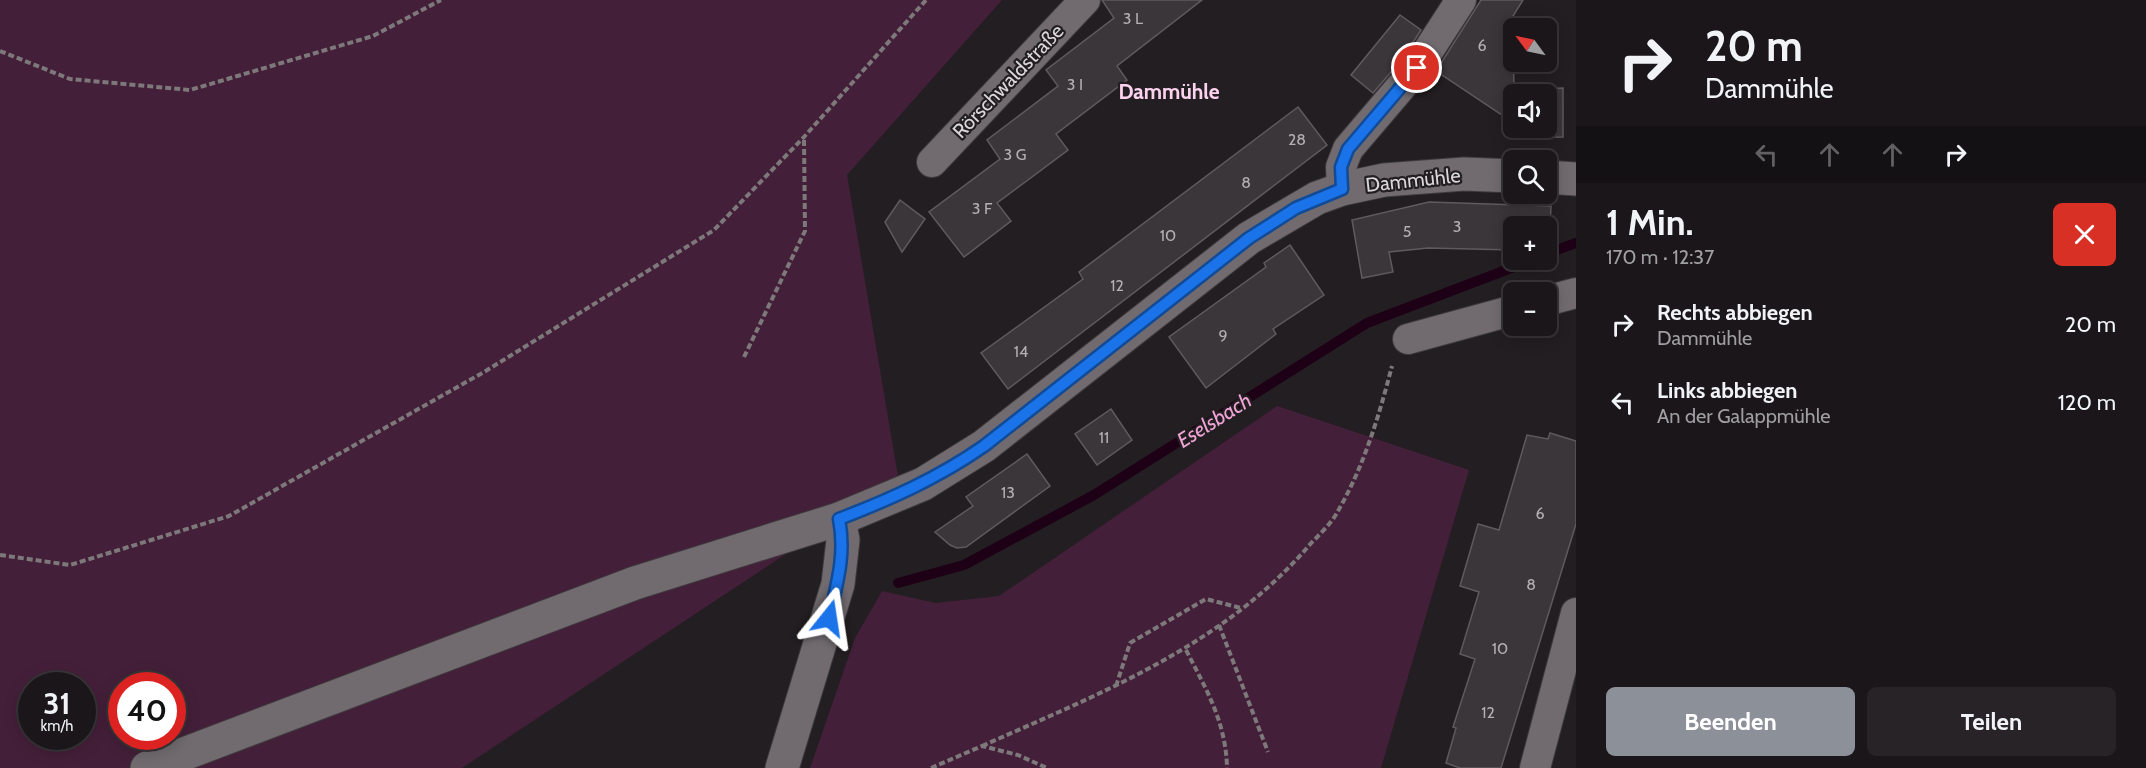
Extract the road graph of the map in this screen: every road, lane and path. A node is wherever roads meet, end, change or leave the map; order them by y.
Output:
1 (441, 0) edge
2 (926, 0) edge
3 (1085, 0) edge
4 (1461, 0) edge
5 (0, 51) edge
6 (804, 137) junction
7 (932, 162) dead end
8 (1503, 176) edge
9 (1557, 178) edge
10 (1576, 179) edge
11 (1342, 189) junction
12 (1576, 293) edge
13 (1557, 298) edge
14 (1503, 313) edge
15 (1407, 339) joint
16 (744, 357) dead end
17 (839, 519) junction
18 (0, 555) edge
19 (1241, 608) junction
20 (1576, 613) edge
21 (1219, 625) junction
22 (1186, 650) junction
23 (1116, 687) junction
24 (982, 746) junction
25 (1268, 752) dead end
26 (147, 768) edge
27 (782, 768) edge
28 (931, 768) edge
29 (1047, 768) edge
30 (1227, 768) edge
31 (1535, 768) edge

1 - 5 path
2 - 6 path
3 - 7 street, Rörschwaldstraße
4 - 11 street
6 - 16 path
6 - 18 path
8 - 11 street, Dammühle
9 - 10 street
11 - 17 street, Dammühle
12 - 13 street
14 - 15 street
15 - 19 path
17 - 26 street, Dammühle
17 - 27 street
19 - 21 path
19 - 23 path
20 - 31 street
21 - 22 path
21 - 25 path
22 - 23 path
22 - 30 path
23 - 24 path
24 - 28 path
24 - 29 path

